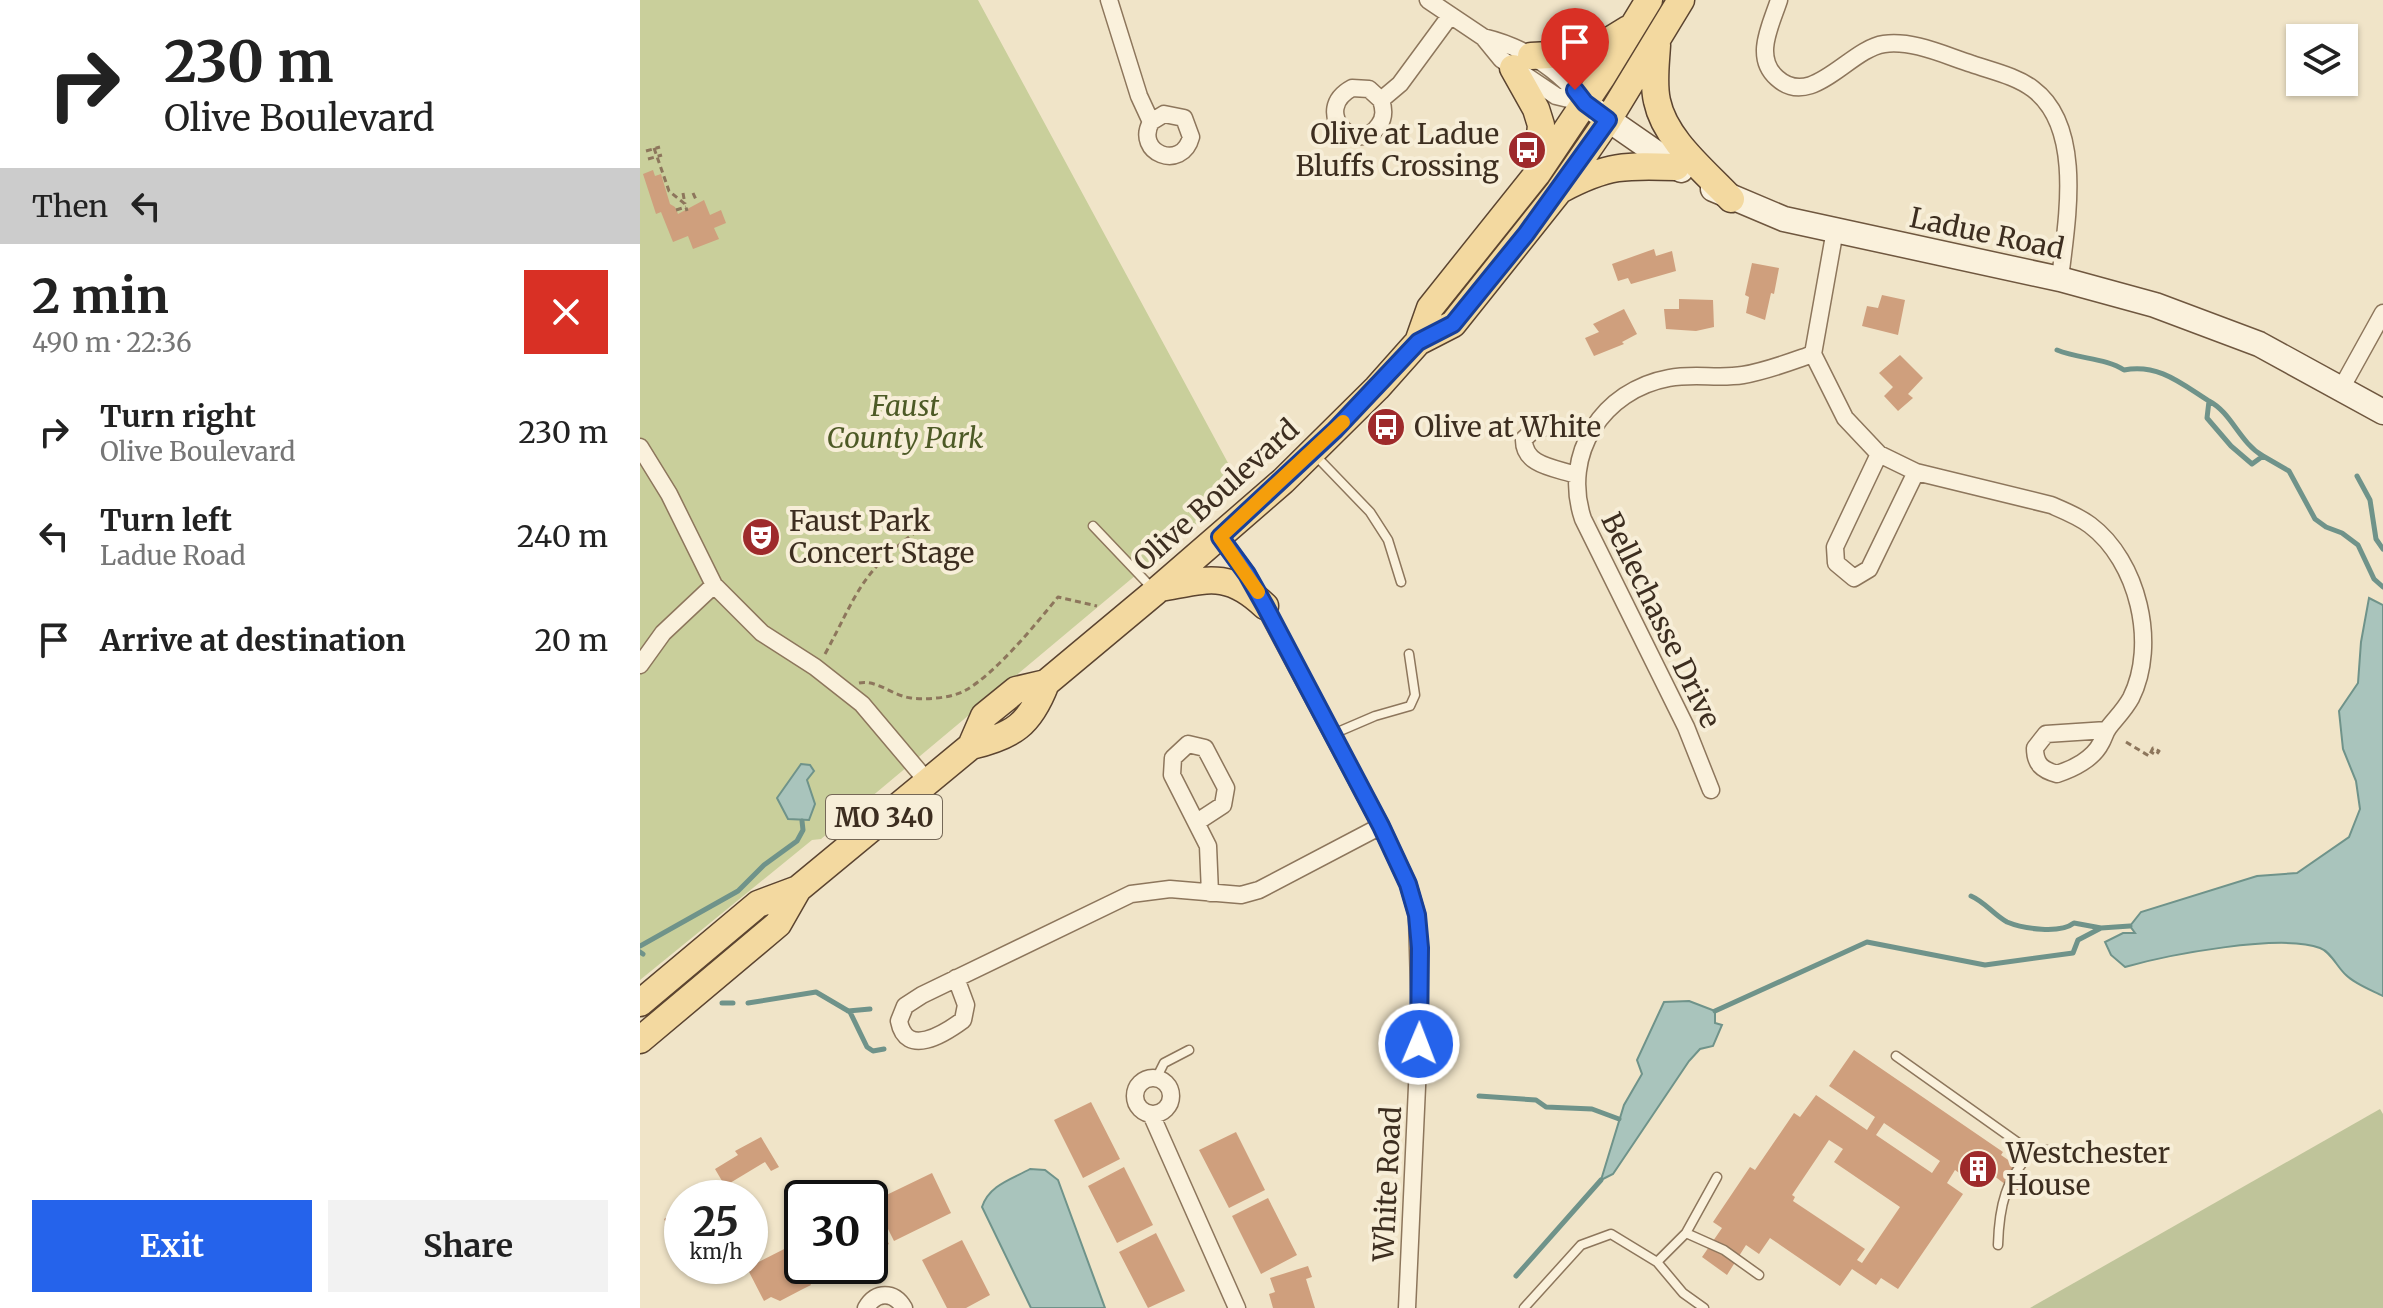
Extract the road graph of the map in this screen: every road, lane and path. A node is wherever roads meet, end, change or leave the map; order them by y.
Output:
1 (1109, 0) edge
2 (1428, 0) edge
3 (1649, 0) edge
4 (1681, 0) edge
5 (1779, 0) edge
6 (1450, 16) junction
7 (1634, 25) junction
8 (1657, 42) junction
9 (1522, 62) junction
10 (1381, 100) dead end
11 (1585, 103) junction
12 (1608, 120) junction
13 (1151, 122) dead end
14 (660, 147) dead end
15 (654, 148) junction
16 (646, 151) dead end
17 (659, 156) junction
18 (648, 159) dead end
19 (1676, 167) junction
20 (1537, 174) junction
21 (673, 184) dead end
22 (666, 186) junction
23 (1559, 191) junction
24 (683, 193) dead end
25 (693, 193) dead end
26 (1731, 199) junction
27 (697, 202) dead end
28 (686, 207) junction
29 (676, 210) dead end
30 (1835, 230) junction
31 (2060, 279) junction
32 (2383, 313) edge
33 (1418, 342) junction
34 (1813, 354) junction
35 (2342, 387) junction
36 (2383, 412) edge
37 (1590, 433) junction
38 (640, 447) edge
39 (1313, 452) junction
40 (1879, 454) junction
41 (1916, 472) junction
42 (1576, 475) junction
43 (1093, 526) dead end
44 (916, 532) dead end
45 (1220, 537) junction
46 (1401, 582) dead end
47 (714, 585) junction
48 (1158, 590) junction
49 (1097, 606) dead end
50 (1265, 606) junction
51 (1409, 654) dead end
52 (640, 665) edge
53 (815, 667) junction
54 (852, 687) dead end
55 (2107, 730) dead end
56 (1332, 735) junction
57 (2126, 742) dead end
58 (2151, 752) dead end
59 (927, 781) junction
60 (1711, 790) dead end
61 (1197, 822) junction
62 (1381, 826) junction
63 (798, 889) junction
64 (1210, 893) junction
65 (956, 978) dead end
66 (640, 1003) edge
67 (640, 1040) edge
68 (1189, 1050) dead end
69 (1896, 1056) dead end
70 (1156, 1079) junction
71 (1151, 1114) junction
72 (2035, 1151) junction
73 (2063, 1151) dead end
74 (1717, 1177) dead end
75 (1686, 1233) junction
76 (1998, 1245) dead end
77 (1657, 1262) junction
78 (1759, 1275) dead end
79 (866, 1308) edge
80 (904, 1308) edge
81 (1237, 1308) edge
82 (1407, 1308) edge
83 (1524, 1308) edge
84 (1704, 1308) edge

1 - 13 street
2 - 6 street
3 - 7 main road, Olive Boulevard / MO 340
4 - 8 main road, Olive Boulevard / MO 340
5 - 31 street
6 - 9 street
6 - 10 street
7 - 9 main road
7 - 11 main road, Olive Boulevard / MO 340
8 - 12 main road, Olive Boulevard / MO 340
8 - 26 main road
9 - 11 street
9 - 20 main road
11 - 12 main road, Ladue Road
11 - 20 main road, Olive Boulevard / MO 340
12 - 19 main road, Ladue Road
12 - 23 main road, Olive Boulevard / MO 340
14 - 15 path
15 - 16 path
15 - 17 path
17 - 18 path
17 - 22 path
19 - 23 main road
19 - 26 main road, Ladue Road
20 - 33 main road, Olive Boulevard / MO 340
21 - 22 path
22 - 28 path
23 - 33 main road, Olive Boulevard / MO 340
24 - 28 path
25 - 27 path
26 - 30 main road, Ladue Road
28 - 29 path
30 - 31 main road, Ladue Road
30 - 34 street
31 - 35 main road, Ladue Road
32 - 35 street
33 - 39 main road, Olive Boulevard / MO 340
34 - 37 street, Bellechasse Drive
34 - 40 street
35 - 36 main road, Ladue Road
37 - 42 street, Bellechasse Drive
37 - 42 street
38 - 47 street
39 - 45 main road, Olive Boulevard / MO 340
39 - 46 lane
40 - 41 street
40 - 41 street
41 - 55 street
42 - 60 street, Bellechasse Drive
43 - 48 lane
44 - 53 path
45 - 48 main road, Olive Boulevard / MO 340
45 - 50 street, White Road
47 - 52 street
47 - 53 street
48 - 50 main road
48 - 59 main road, Olive Boulevard / MO 340
49 - 54 path
50 - 56 street, White Road
51 - 56 lane
53 - 59 street
56 - 62 street, White Road
57 - 58 path
59 - 63 main road, Olive Boulevard / MO 340
61 - 61 street
61 - 64 street
62 - 64 street
62 - 82 street, White Road
63 - 66 main road, Olive Boulevard / MO 340
63 - 67 main road, Olive Boulevard / MO 340
64 - 65 street
68 - 70 lane
69 - 72 lane
70 - 71 street
70 - 71 street
71 - 81 street
72 - 73 lane
72 - 76 lane
74 - 75 lane
75 - 77 lane
75 - 78 lane
77 - 83 lane
77 - 84 lane
79 - 80 street

